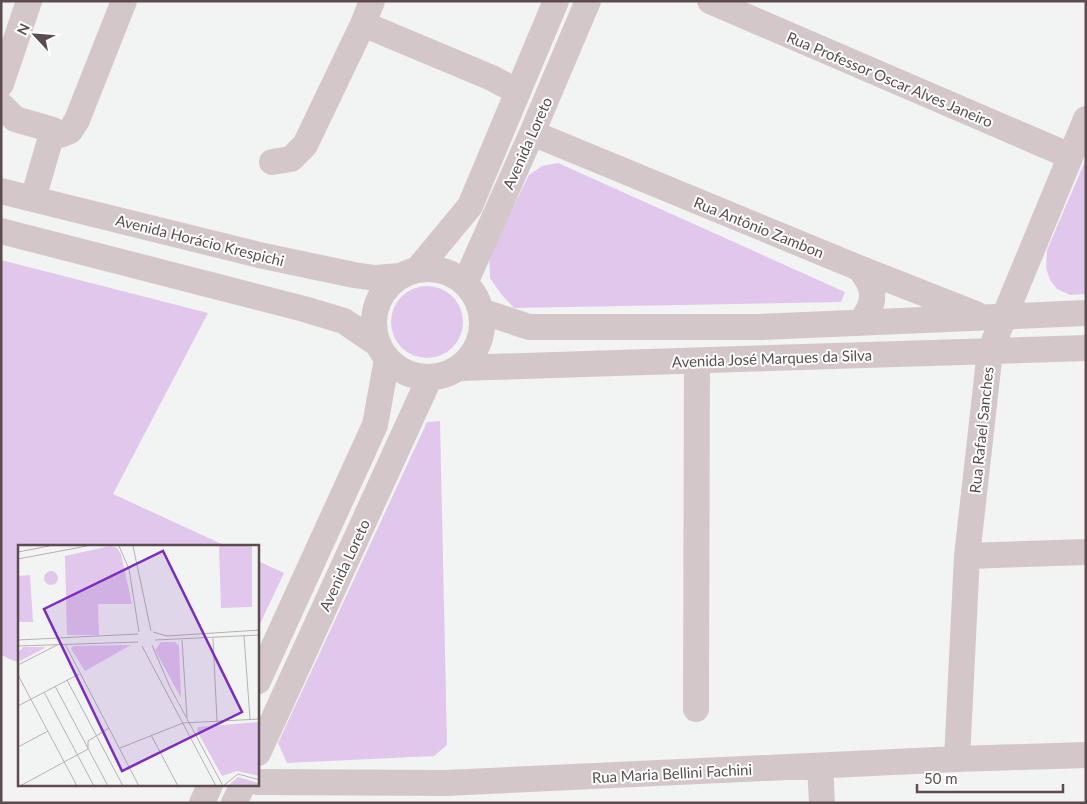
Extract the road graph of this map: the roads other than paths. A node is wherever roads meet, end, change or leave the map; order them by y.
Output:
1 (29, 1) edge
2 (124, 1) edge
3 (556, 1) edge
4 (588, 1) edge
5 (710, 1) edge
6 (367, 13) edge
7 (1, 84) edge
8 (518, 92) junction
9 (1, 105) edge
10 (1086, 119) edge
11 (53, 130) junction
12 (532, 134) junction
13 (1070, 156) junction
14 (272, 162) dead end
15 (1, 191) edge
16 (34, 199) junction
17 (1, 231) edge
18 (859, 268) junction
19 (409, 273) junction
20 (465, 283) junction
21 (481, 311) junction
22 (1086, 313) edge
23 (996, 317) junction
24 (859, 323) junction
25 (1086, 348) edge
26 (990, 351) junction
27 (383, 352) junction
28 (697, 360) junction
29 (459, 368) junction
30 (430, 377) junction
31 (1086, 552) edge
32 (967, 556) junction
33 (259, 679) edge
34 (696, 710) dead end
35 (259, 752) edge
36 (1086, 755) edge
37 (957, 759) junction
38 (820, 766) junction
39 (259, 782) edge
40 (210, 786) edge
41 (242, 786) edge
42 (445, 793) edge
43 (202, 803) edge
44 (234, 803) edge
45 (822, 803) edge

1 - 7 street
2 - 11 street
3 - 8 street, Avenida Loreto
4 - 12 street, Avenida Loreto
5 - 13 street, Rua Professor Oscar Alves Janeiro
6 - 8 street
6 - 14 street
8 - 19 street, Avenida Loreto
9 - 11 street
10 - 13 street, Rua Rafael Sanches
11 - 16 street
12 - 18 street, Rua Antônio Zambon
12 - 20 street, Avenida Loreto
13 - 23 street, Rua Rafael Sanches
15 - 16 street, Avenida Horácio Krespichi
16 - 19 street, Avenida Horácio Krespichi
17 - 27 street
18 - 23 street, Rua Antônio Zambon
18 - 24 street
19 - 20 street
19 - 27 street
20 - 21 street
21 - 24 street
21 - 29 street
22 - 23 street
23 - 24 street
23 - 26 street, Rua Rafael Sanches
25 - 26 street, Avenida José Marques da Silva
26 - 28 street, Avenida José Marques da Silva
26 - 32 street, Rua Rafael Sanches
27 - 30 street
27 - 33 street, Avenida Loreto
28 - 29 street, Avenida José Marques da Silva
28 - 34 street
29 - 30 street
30 - 35 street, Avenida Loreto
31 - 32 street
32 - 37 street, Rua Rafael Sanches
36 - 37 street, Rua Maria Bellini Fachini
37 - 38 street, Rua Maria Bellini Fachini
38 - 42 street, Rua Maria Bellini Fachini
38 - 45 street
39 - 42 street, Rua Maria Bellini Fachini
40 - 43 street
41 - 44 street

